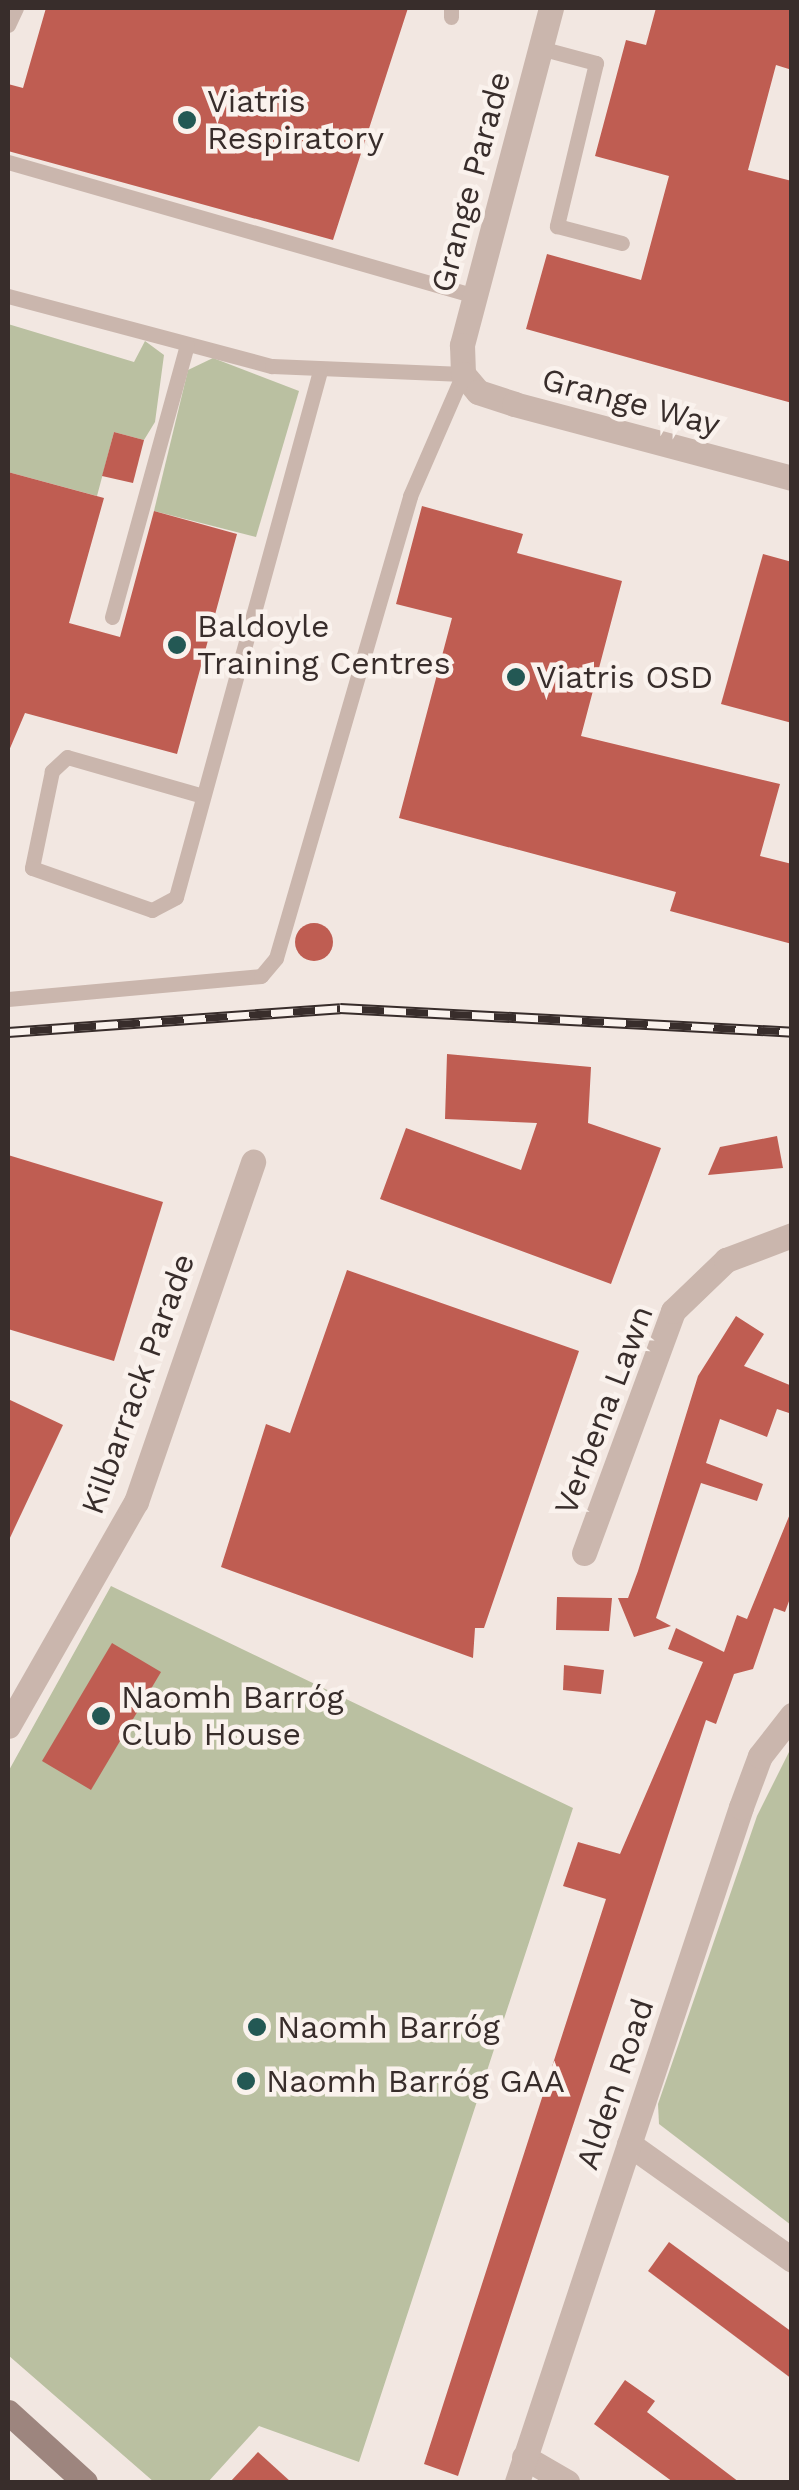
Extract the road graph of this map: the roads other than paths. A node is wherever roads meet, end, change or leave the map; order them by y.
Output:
1 (16, 8) edge
2 (551, 8) edge
3 (8, 25) edge
4 (540, 48) junction
5 (8, 162) edge
6 (622, 243) dead end
7 (8, 296) edge
8 (474, 296) junction
9 (187, 344) junction
10 (320, 371) junction
11 (463, 374) junction
12 (792, 478) edge
13 (112, 618) dead end
14 (203, 796) junction
15 (8, 998) edge
16 (252, 1162) dead end
17 (792, 1235) edge
18 (584, 1553) dead end
19 (792, 1715) edge
20 (8, 1726) edge
21 (630, 2144) junction
22 (792, 2260) edge
23 (8, 2412) edge
24 (524, 2457) junction
25 (85, 2482) edge
26 (518, 2482) edge
27 (568, 2482) edge

1 - 3 lane
2 - 4 street, Grange Parade
4 - 6 lane
4 - 8 street, Grange Parade
5 - 8 lane
7 - 9 lane
8 - 11 street, Grange Parade
9 - 10 lane
9 - 13 lane
10 - 11 lane
10 - 14 lane
11 - 12 street, Grange Way
11 - 15 lane
14 - 14 lane
16 - 20 street, Kilbarrack Parade
17 - 18 street, Verbena Lawn
19 - 21 street, Alden Road
21 - 22 street
21 - 24 street, Alden Road
23 - 25 main road
24 - 26 street, Alden Road
24 - 27 street

